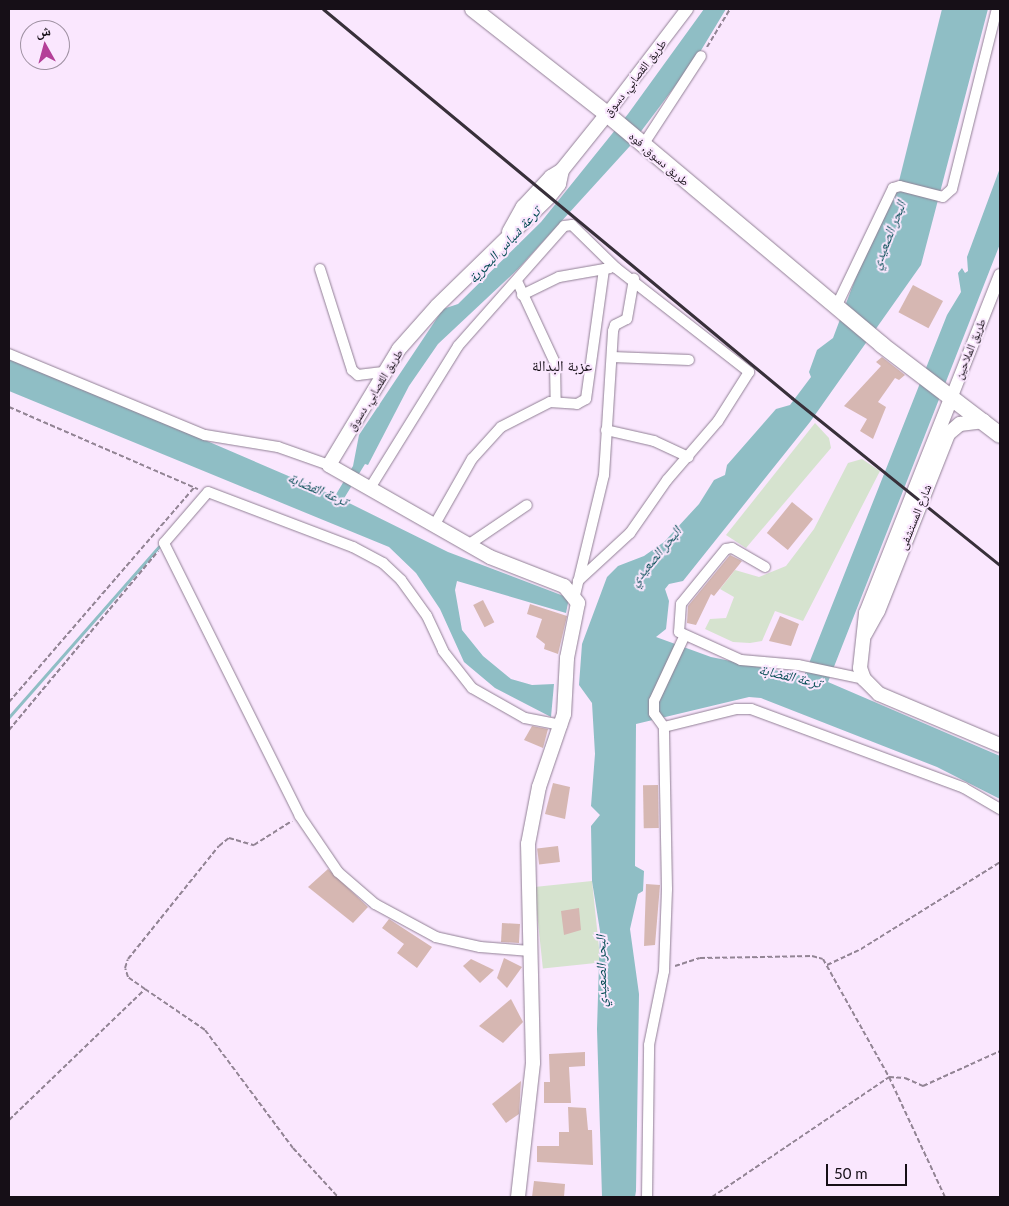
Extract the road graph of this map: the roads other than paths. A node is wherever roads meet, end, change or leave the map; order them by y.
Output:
1 (473, 9) edge
2 (687, 9) edge
3 (997, 9) edge
4 (701, 56) road end
5 (613, 119) junction
6 (644, 145) junction
7 (616, 268) junction
8 (320, 269) dead end
9 (604, 269) junction
10 (1000, 275) edge
11 (634, 279) junction
12 (517, 281) junction
13 (522, 295) junction
14 (840, 310) junction
15 (9, 354) edge
16 (612, 357) junction
17 (689, 360) dead end
18 (383, 372) junction
19 (952, 396) junction
20 (556, 402) junction
21 (984, 421) junction
22 (606, 430) junction
23 (1000, 435) edge
24 (937, 449) junction
25 (688, 457) junction
26 (329, 465) junction
27 (366, 486) junction
28 (527, 506) dead end
29 (436, 524) junction
30 (468, 545) junction
31 (765, 567) dead end
32 (578, 581) junction
33 (575, 595) junction
34 (684, 637) junction
35 (864, 678) junction
36 (563, 719) junction
37 (664, 726) junction
38 (1000, 745) edge
39 (1000, 809) edge
40 (530, 951) junction
41 (518, 1197) edge
42 (647, 1197) edge

1 - 5 main road, طريق دسوق, فوه
2 - 5 street, طريق القصابي, دسوق
3 - 14 street
4 - 6 street
5 - 6 main road, طريق دسوق, فوه
5 - 18 main road, طريق القصابي, دسوق
6 - 14 main road, طريق دسوق, فوه
7 - 9 street
7 - 11 street
7 - 12 street
8 - 18 street
9 - 13 street
9 - 20 street
10 - 19 street, طريق الملاحين
11 - 16 street
11 - 25 street
12 - 13 street
12 - 27 street
13 - 20 street
14 - 19 main road, طريق دسوق, فوه
15 - 26 street
16 - 17 street
16 - 22 street
18 - 26 main road, طريق القصابي, دسوق
19 - 21 main road
19 - 24 main road, شارع المستشفى
20 - 29 street
21 - 23 main road
21 - 24 main road, شارع المستشفى
22 - 25 street
22 - 32 street
24 - 35 main road, شارع المستشفى
25 - 32 street
26 - 27 main road
27 - 29 main road
28 - 30 street
29 - 30 main road
30 - 33 main road
31 - 34 street
32 - 33 street
33 - 36 main road
34 - 35 street
34 - 37 street
35 - 38 main road
36 - 40 main road
36 - 40 street
37 - 39 street
37 - 42 street
40 - 41 main road

